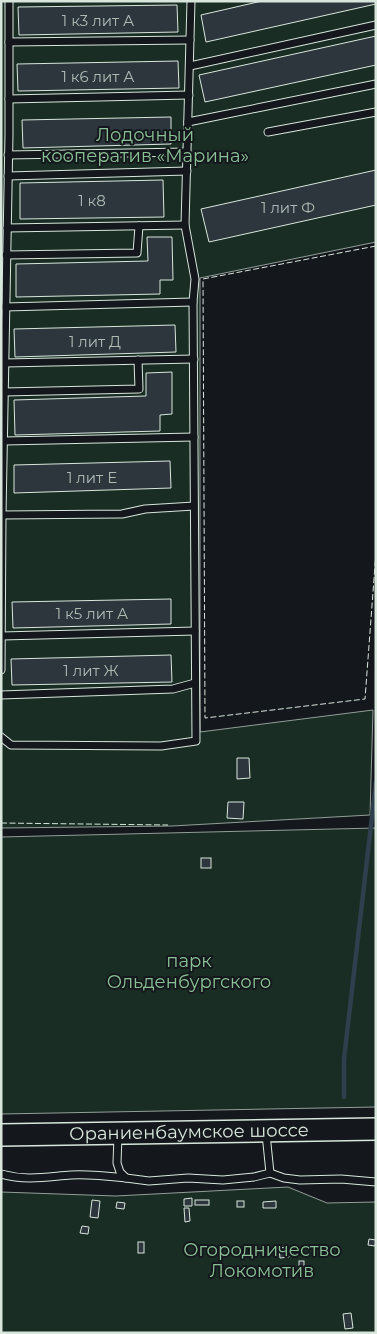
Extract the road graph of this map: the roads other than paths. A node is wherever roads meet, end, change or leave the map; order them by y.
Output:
1 (9, 1) edge
2 (191, 1) edge
3 (376, 25) edge
4 (190, 40) junction
5 (9, 42) junction
6 (190, 66) junction
7 (376, 84) edge
8 (189, 95) junction
9 (9, 99) junction
10 (376, 112) edge
11 (188, 122) junction
12 (268, 132) dead end
13 (187, 152) junction
14 (8, 155) junction
15 (187, 171) junction
16 (8, 176) junction
17 (139, 226) junction
18 (185, 226) junction
19 (7, 228) junction
20 (6, 255) junction
21 (194, 302) junction
22 (5, 307) junction
23 (194, 359) junction
24 (138, 360) junction
25 (5, 363) junction
26 (4, 392) junction
27 (194, 437) junction
28 (4, 441) junction
29 (194, 506) junction
30 (2, 515) edge
31 (195, 631) junction
32 (2, 636) edge
33 (1, 670) edge
34 (195, 683) junction
35 (1, 695) edge
36 (1, 737) edge
37 (376, 1129) edge
38 (266, 1131) junction
39 (118, 1133) junction
40 (1, 1135) edge
41 (270, 1173) junction
42 (1, 1174) edge
43 (126, 1178) junction
44 (376, 1182) edge

1 - 5 lane
2 - 4 lane
3 - 6 lane
4 - 5 lane
4 - 6 lane
5 - 9 lane
6 - 8 lane
7 - 11 lane
8 - 9 lane
8 - 11 lane
9 - 14 lane
10 - 12 lane
11 - 13 lane
13 - 14 lane
13 - 15 lane
14 - 16 lane
15 - 16 lane
15 - 18 lane
16 - 19 lane
17 - 18 lane
17 - 19 lane
17 - 20 lane
18 - 21 lane
19 - 20 lane
20 - 22 lane
21 - 22 lane
21 - 23 lane
22 - 25 lane
23 - 24 lane
23 - 27 lane
24 - 25 lane
24 - 26 lane
25 - 26 lane
26 - 28 lane
27 - 28 lane
27 - 29 lane
28 - 30 lane
29 - 30 lane
29 - 31 lane
30 - 32 lane
31 - 32 lane
31 - 34 lane
32 - 33 lane
34 - 35 lane
34 - 36 lane
37 - 38 main road, Ораниенбаумское шоссе
38 - 39 main road, Ораниенбаумское шоссе
38 - 41 lane
39 - 40 main road, Ораниенбаумское шоссе
39 - 43 lane
41 - 43 lane
41 - 44 lane
42 - 43 lane

